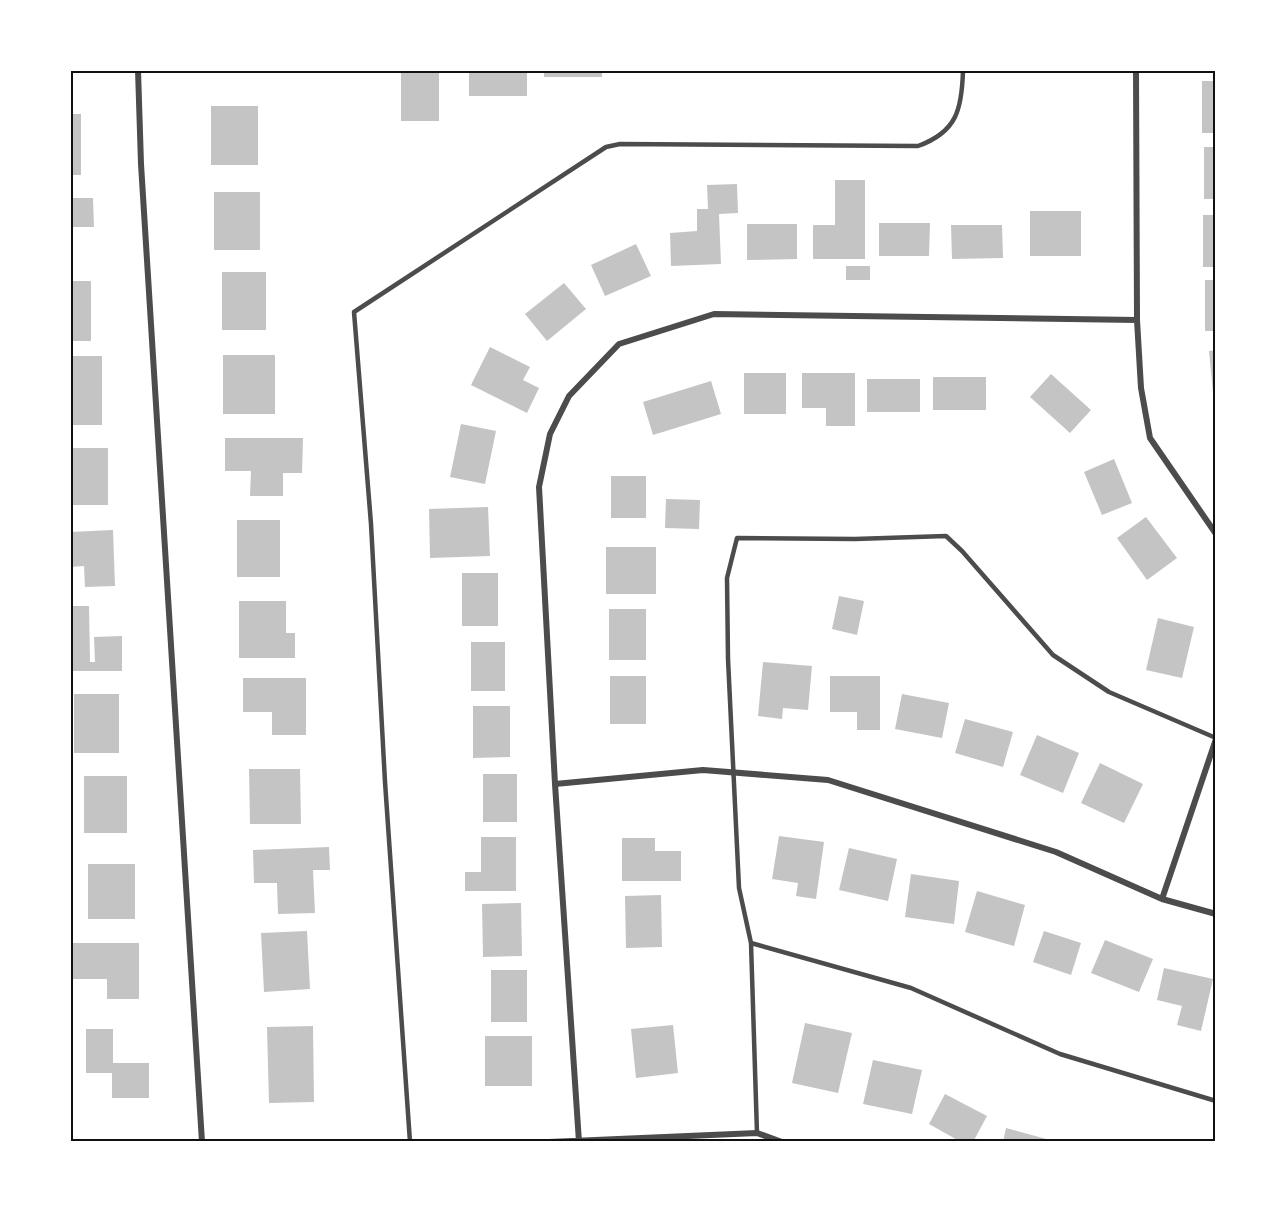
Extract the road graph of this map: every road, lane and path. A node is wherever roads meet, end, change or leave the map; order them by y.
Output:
1 (138, 70) edge
2 (963, 70) edge
3 (1136, 70) edge
4 (1137, 320) junction
5 (1215, 534) edge
6 (1215, 739) edge
7 (1212, 760) edge
8 (732, 773) junction
9 (555, 784) junction
10 (1162, 898) junction
11 (1215, 914) edge
12 (751, 944) junction
13 (1215, 1101) edge
14 (757, 1133) junction
15 (579, 1140) edge
16 (202, 1142) edge
17 (410, 1142) edge
18 (549, 1142) edge
19 (782, 1142) edge

1 - 16 street
2 - 17 lane
3 - 4 street
4 - 5 street
4 - 9 street
6 - 7 street
6 - 8 lane
7 - 10 street
8 - 9 street
8 - 10 street
8 - 12 lane
9 - 15 street
10 - 11 street
12 - 13 lane
12 - 14 lane
14 - 15 street
14 - 19 street
15 - 18 street

